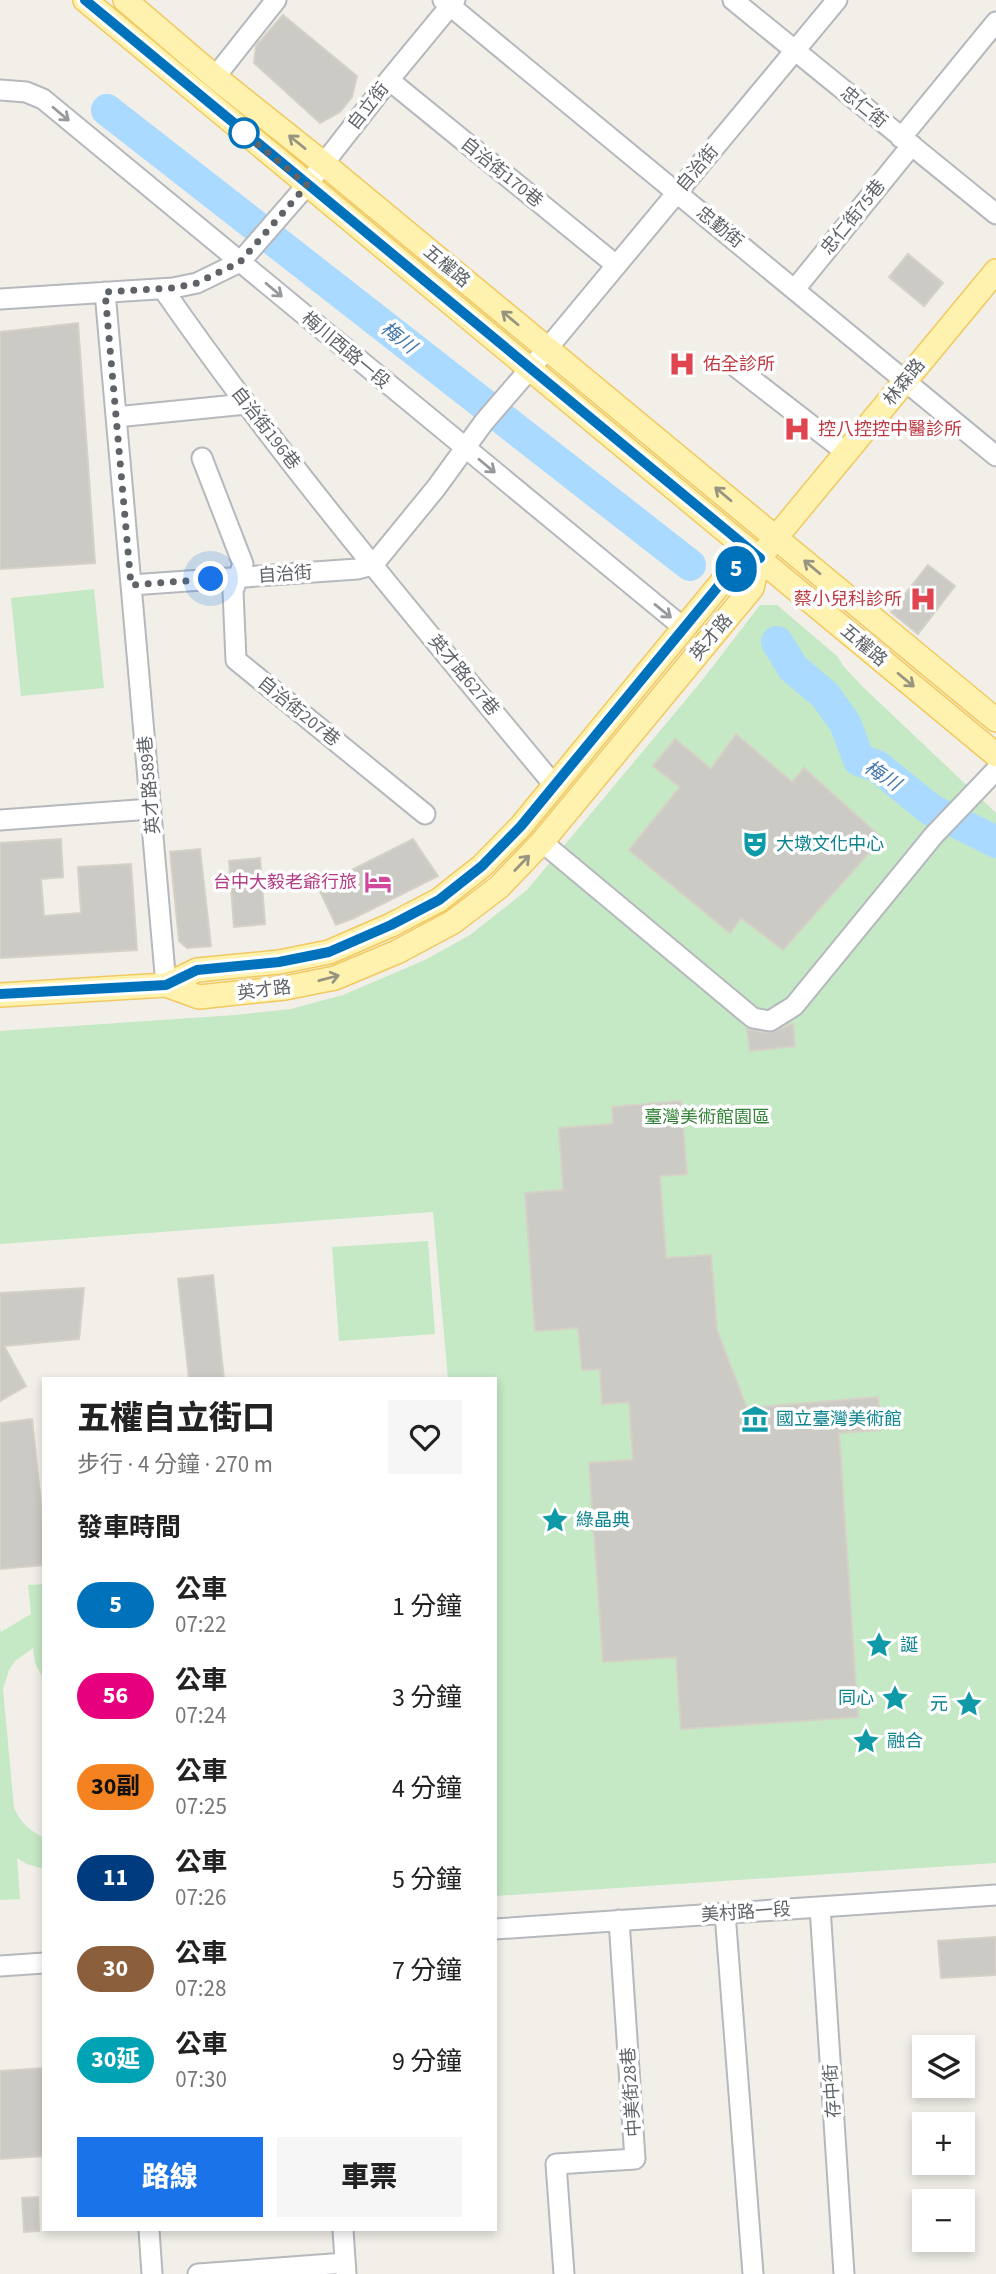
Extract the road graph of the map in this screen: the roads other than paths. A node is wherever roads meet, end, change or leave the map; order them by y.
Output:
1 (85, 0) edge
2 (125, 0) edge
3 (276, 0) edge
4 (733, 0) edge
5 (837, 0) edge
6 (449, 2) edge
7 (996, 22) edge
8 (795, 51) junction
9 (215, 77) junction
10 (389, 80) junction
11 (0, 90) edge
12 (906, 141) junction
13 (324, 164) junction
14 (307, 185) junction
15 (677, 192) junction
16 (996, 214) edge
17 (240, 262) junction
18 (616, 265) junction
19 (996, 271) edge
20 (163, 289) junction
21 (795, 289) junction
22 (105, 292) junction
23 (0, 299) edge
24 (547, 349) junction
25 (736, 368) dead end
26 (529, 369) junction
27 (905, 381) junction
28 (246, 404) junction
29 (116, 417) junction
30 (464, 447) junction
31 (847, 453) junction
32 (996, 456) edge
33 (202, 458) dead end
34 (776, 537) junction
35 (760, 558) junction
36 (373, 565) junction
37 (237, 577) junction
38 (131, 585) junction
39 (684, 628) junction
40 (996, 720) edge
41 (996, 755) edge
42 (996, 770) edge
43 (554, 785) junction
44 (151, 809) junction
45 (425, 814) dead end
46 (0, 820) edge
47 (542, 842) junction
48 (166, 985) junction
49 (0, 995) edge
50 (996, 1895) edge
51 (820, 1907) junction
52 (725, 1913) junction
53 (619, 1920) junction
54 (497, 1929) edge
55 (42, 1963) edge
56 (0, 1966) edge
57 (149, 2231) edge
58 (342, 2231) edge
59 (345, 2269) edge
60 (152, 2274) edge
61 (198, 2274) edge
62 (564, 2274) edge
63 (752, 2274) edge
64 (844, 2274) edge

1 - 14 main road, 五權路
2 - 9 main road, 五權路
3 - 9 street
4 - 8 street, 忠仁街
5 - 8 street, 自治街
6 - 10 street, 自立街
6 - 15 street, 忠勤街
7 - 12 street, 忠仁街75巷
8 - 12 street, 忠仁街
8 - 15 street, 自治街
13 -> 9 main road, 五權路
10 - 13 street, 自立街
10 - 18 street, 自治街170巷
11 -> 17 street, 梅川西路一段
12 - 16 street, 忠仁街
12 - 21 street, 忠仁街75巷
13 - 14 street, 自立街
24 -> 13 main road, 五權路
14 - 17 street, 自立街
14 - 26 main road, 五權路
15 - 18 street, 自治街
15 - 21 street, 忠勤街
17 - 20 street
17 -> 30 street, 梅川西路一段
18 - 24 street, 自治街
19 - 27 main road, 林森路
20 - 22 street
20 - 28 street, 自治街196巷
21 - 27 street, 忠勤街
22 - 23 street
22 - 29 street
24 - 26 street, 自治街
34 -> 24 main road, 五權路
25 - 31 street
26 - 30 street, 自治街
26 - 35 main road, 五權路
27 - 31 main road, 林森路
27 - 32 street, 忠勤街
28 - 29 street
28 - 36 street, 自治街196巷
29 - 38 street
30 - 36 street
30 -> 39 street, 梅川西路一段
31 - 34 main road, 林森路
33 - 37 street
34 - 35 main road, 林森路
40 -> 34 main road, 五權路
35 - 39 main road, 英才路
35 -> 41 main road, 五權路
35 - 47 main road, 英才路
36 - 37 street, 自治街
36 - 43 street, 英才路627巷
37 - 38 street, 自治街
37 - 45 street, 自治街207巷
38 - 44 street, 英才路589巷
39 - 43 main road, 英才路
42 - 47 street
43 - 48 main road, 英才路
44 - 46 street
44 - 48 street, 英才路589巷
48 -> 47 main road, 英才路
48 - 49 main road, 英才路
50 - 51 street, 美村路一段
51 - 52 street, 美村路一段
51 - 64 street, 存中街
52 - 53 street, 美村路一段
52 - 63 street
53 - 54 street, 美村路一段
53 - 62 street, 中美街28巷
55 - 56 street
57 - 60 street
58 - 59 street
59 - 61 street

